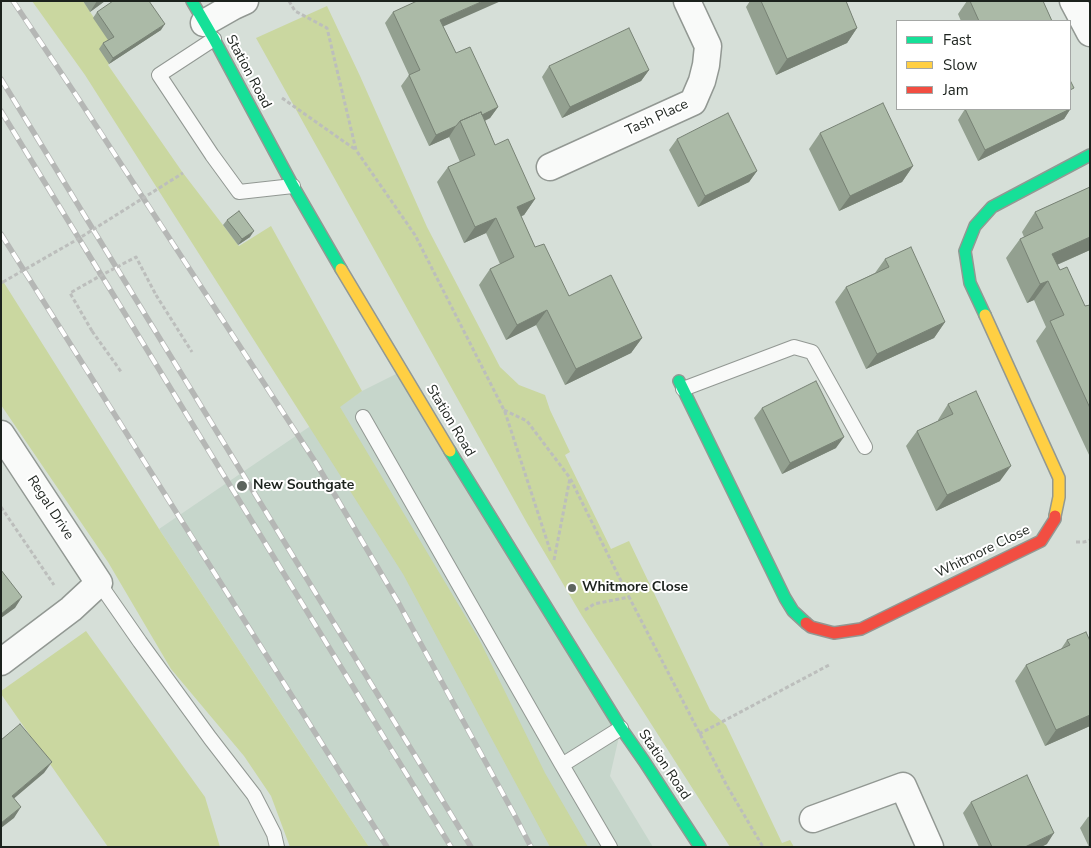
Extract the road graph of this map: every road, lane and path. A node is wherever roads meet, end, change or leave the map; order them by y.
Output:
1 (246, 1) edge
2 (289, 1) edge
3 (687, 1) edge
4 (1073, 1) edge
5 (203, 21) edge
6 (1090, 32) edge
7 (276, 94) dead end
8 (356, 150) junction
9 (1090, 155) edge
10 (550, 167) dead end
11 (183, 173) dead end
12 (292, 186) junction
13 (78, 239) junction
14 (100, 276) junction
15 (2, 282) edge
16 (192, 352) dead end
17 (122, 373) dead end
18 (681, 385) joint
19 (503, 409) junction
20 (364, 417) dead end
21 (1, 434) edge
22 (865, 448) dead end
23 (570, 478) junction
24 (1, 507) edge
25 (99, 583) junction
26 (56, 588) dead end
27 (629, 597) junction
28 (585, 610) dead end
29 (861, 629) junction
30 (1, 662) edge
31 (621, 728) junction
32 (699, 734) junction
33 (562, 765) junction
34 (814, 819) dead end
35 (277, 847) edge
36 (610, 847) edge
37 (700, 847) edge
38 (763, 847) edge
39 (930, 847) edge

1 - 5 street
2 - 8 path
3 - 10 street, Tash Place
4 - 6 street
5 - 12 street, Station Road
5 - 12 lane
7 - 8 path
8 - 19 path
9 - 29 street, Whitmore Close
11 - 13 path, bridge
12 - 31 street, Station Road
13 - 14 path
13 - 15 path, bridge
14 - 16 path, bridge
14 - 17 path, bridge
18 - 22 lane
18 - 29 street, Whitmore Close
19 - 23 path
19 - 23 path
20 - 33 lane
21 - 25 street, Regal Drive
23 - 27 path
24 - 26 path
25 - 30 street
25 - 35 lane
27 - 28 path
27 - 32 path
29 - 32 path
31 - 33 lane
31 - 37 street, Station Road
32 - 38 path
33 - 36 lane
34 - 39 street

